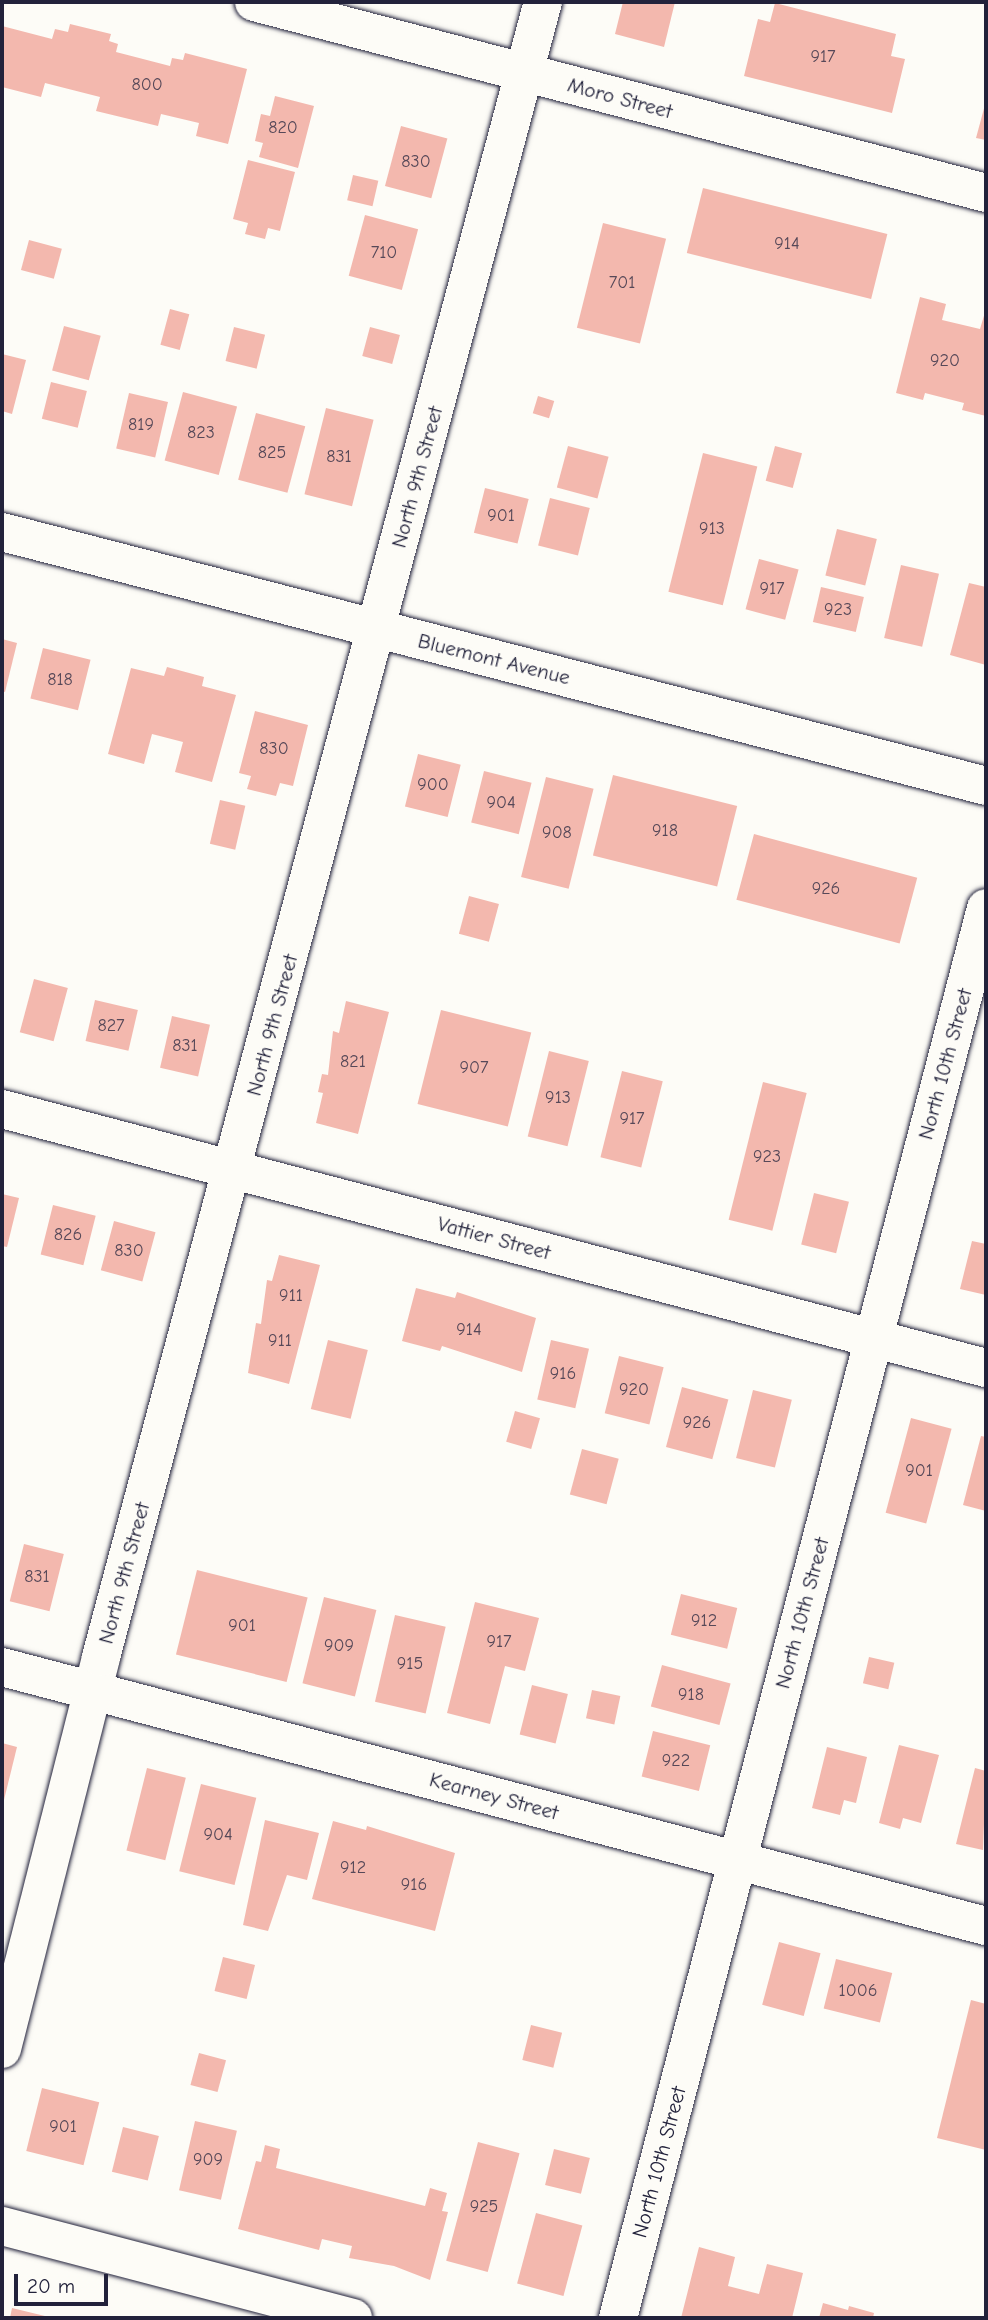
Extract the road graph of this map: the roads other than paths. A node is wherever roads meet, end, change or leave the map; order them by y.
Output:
1 (254, 2) edge
2 (543, 2) edge
3 (524, 72) junction
4 (986, 194) edge
5 (2, 532) edge
6 (376, 629) junction
7 (986, 786) edge
8 (986, 908) edge
9 (2, 1109) edge
10 (234, 1169) junction
11 (874, 1338) junction
12 (986, 1368) edge
13 (2, 1667) edge
14 (92, 1691) junction
15 (737, 1861) junction
16 (986, 1926) edge
17 (2, 2049) edge
18 (2, 2226) edge
19 (353, 2318) edge
20 (618, 2318) edge

1 - 3 street, Moro Street
2 - 3 street, North 9th Street
3 - 4 street, Moro Street
3 - 6 street, North 9th Street
5 - 6 street, Bluemont Avenue
6 - 7 street, Bluemont Avenue
6 - 10 street, North 9th Street
8 - 11 street, North 10th Street
9 - 10 street, Vattier Street
10 - 11 street, Vattier Street
10 - 14 street, North 9th Street
11 - 12 street, Vattier Street
11 - 15 street, North 10th Street
13 - 14 street, Kearney Street
14 - 15 street, Kearney Street
14 - 17 street, North 9th Street
15 - 16 street, Kearney Street
15 - 20 street, North 10th Street
18 - 19 street

